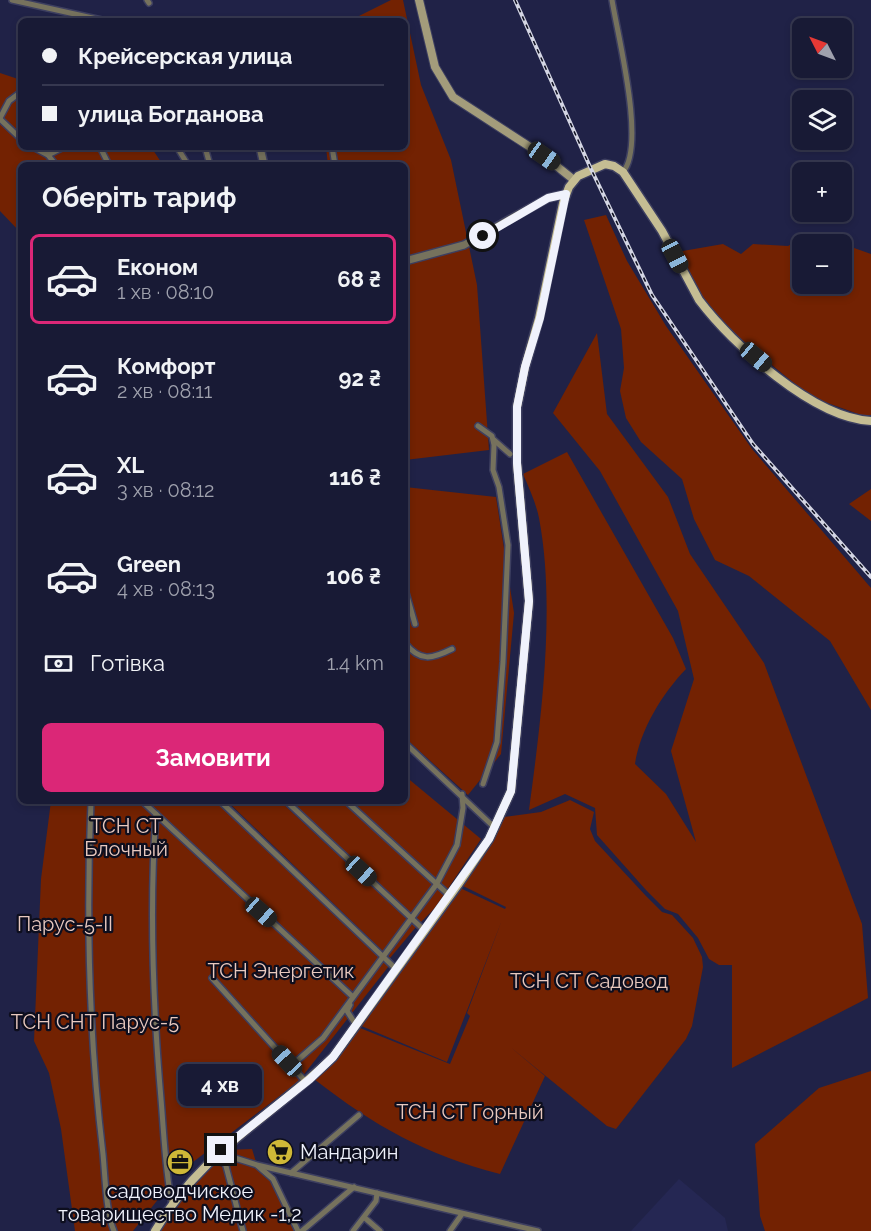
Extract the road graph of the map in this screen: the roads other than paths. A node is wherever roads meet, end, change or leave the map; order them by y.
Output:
1 (12, 0) edge
2 (419, 0) edge
3 (612, 0) edge
4 (93, 18) edge
5 (18, 95) edge
6 (0, 118) edge
7 (18, 136) edge
8 (39, 150) edge
9 (58, 150) edge
10 (48, 155) junction
11 (54, 162) edge
12 (623, 172) junction
13 (574, 180) junction
14 (566, 194) junction
15 (408, 260) edge
16 (871, 421) edge
17 (478, 426) dead end
18 (492, 436) junction
19 (510, 454) dead end
20 (408, 599) edge
21 (415, 624) dead end
22 (408, 647) edge
23 (452, 649) dead end
24 (408, 746) edge
25 (483, 783) dead end
26 (462, 794) junction
27 (91, 804) edge
28 (145, 804) edge
29 (223, 804) edge
30 (289, 804) edge
31 (349, 804) edge
32 (156, 814) junction
33 (495, 828) junction
34 (436, 885) junction
35 (450, 896) junction
36 (413, 918) junction
37 (425, 931) junction
38 (383, 958) junction
39 (396, 969) junction
40 (212, 978) dead end
41 (354, 996) junction
42 (356, 1025) junction
43 (291, 1066) junction
44 (306, 1082) junction
45 (359, 1115) dead end
46 (221, 1150) junction
47 (257, 1165) junction
48 (291, 1173) junction
49 (354, 1187) junction
50 (377, 1193) junction
51 (172, 1204) junction
52 (462, 1214) junction
53 (365, 1218) junction
54 (114, 1231) edge
55 (155, 1231) edge
56 (243, 1231) edge
57 (300, 1231) edge
58 (353, 1231) edge
59 (380, 1231) edge
60 (450, 1231) edge
61 (538, 1231) edge

1 - 4 street
2 - 13 main road
3 - 12 street
5 - 6 street
6 - 7 street
8 - 10 street
9 - 10 street
10 - 11 street
12 - 13 main road
12 - 16 main road
13 - 14 main road
14 - 15 street
14 - 33 main road
17 - 18 street
18 - 19 street
18 - 25 street
20 - 21 street
22 - 23 street
24 - 26 street
26 - 33 street
26 - 34 street
27 - 54 street
28 - 32 street
29 - 38 street
30 - 36 street
31 - 34 street
32 - 41 street
32 - 51 street
33 - 35 main road
34 - 35 street
34 - 36 street
35 - 37 main road
36 - 37 street
36 - 38 street
37 - 39 main road
38 - 39 street
38 - 41 street
39 - 42 main road
40 - 43 street
41 - 42 street
41 - 43 street
42 - 44 main road
43 - 44 street
44 - 46 main road
45 - 48 street
46 - 47 street
46 - 51 main road
46 - 56 street
47 - 48 street
47 - 57 street
48 - 49 street
49 - 50 street
49 - 57 street
50 - 52 street
50 - 53 street
51 - 55 main road
52 - 60 street
52 - 61 street
53 - 58 street
53 - 59 street

